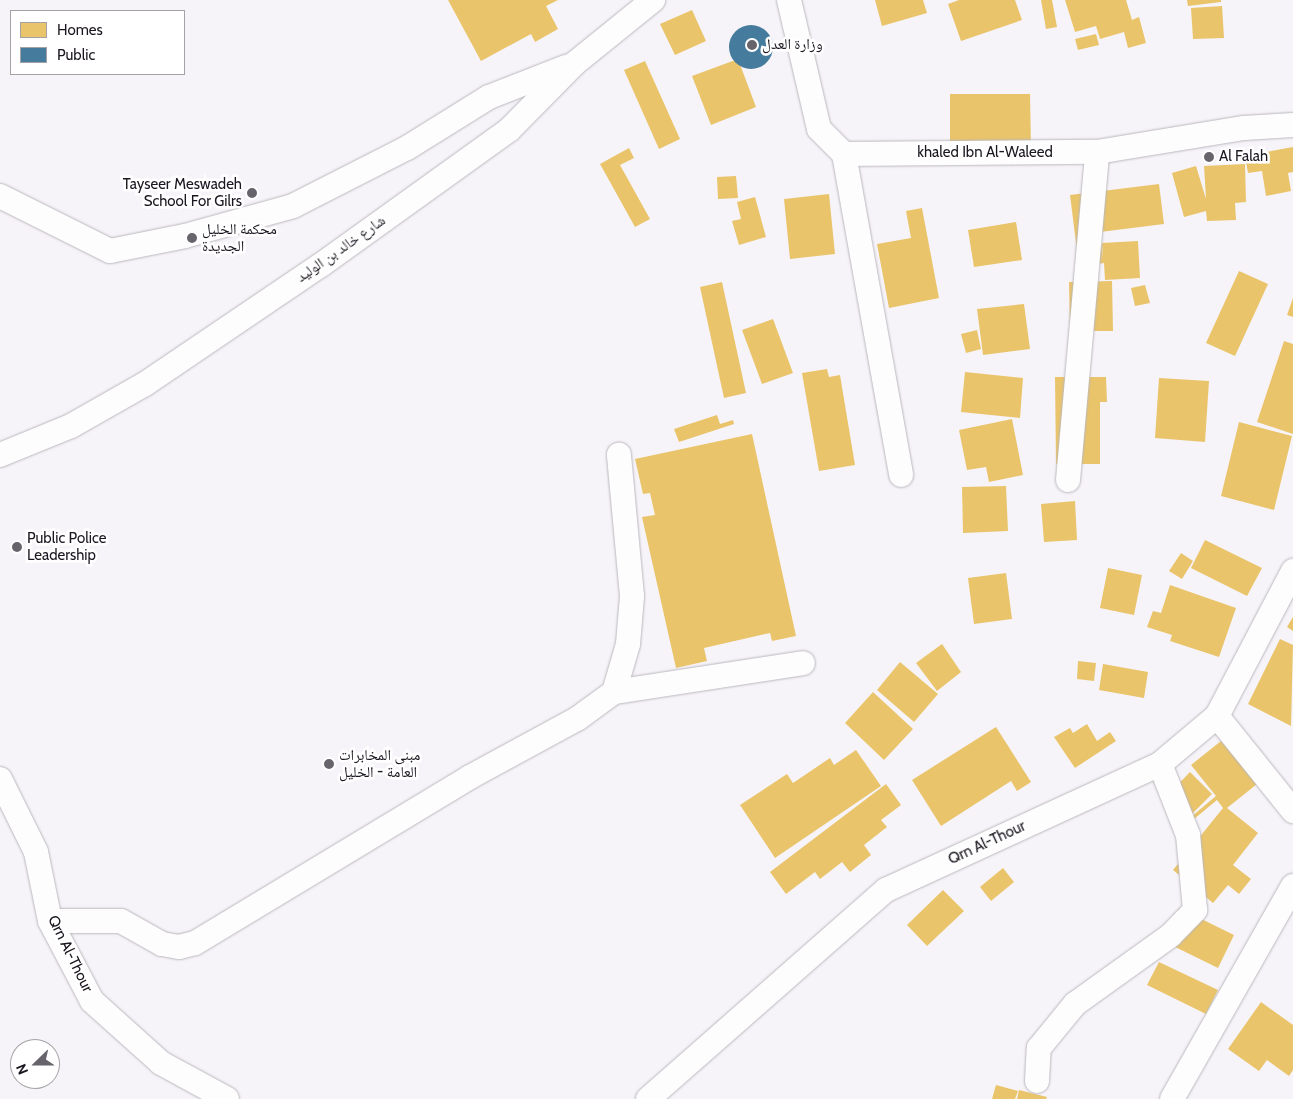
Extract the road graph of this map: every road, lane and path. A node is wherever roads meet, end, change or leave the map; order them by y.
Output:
1 (653, 0) edge
2 (789, 0) edge
3 (574, 64) junction
4 (1293, 125) edge
5 (1097, 152) junction
6 (844, 154) junction
7 (0, 196) edge
8 (0, 455) edge
9 (619, 455) dead end
10 (901, 475) dead end
11 (1068, 480) dead end
12 (1293, 571) edge
13 (803, 663) dead end
14 (614, 692) junction
15 (1217, 716) junction
16 (1160, 764) junction
17 (0, 779) edge
18 (1293, 811) edge
19 (1293, 886) edge
20 (50, 921) junction
21 (1037, 1081) dead end
22 (227, 1099) edge
23 (648, 1099) edge
24 (1172, 1099) edge

1 - 3 street, شارع خالد بن الوليد
2 - 6 street
3 - 7 street
3 - 8 street, شارع خالد بن الوليد
4 - 5 street, khaled Ibn Al-Waleed
5 - 6 street, khaled Ibn Al-Waleed
5 - 11 street
6 - 10 street
9 - 14 street
12 - 15 street, Qrn Al-Thour
13 - 14 street
14 - 20 street
15 - 16 street, Qrn Al-Thour
15 - 18 street
16 - 21 street
16 - 23 street, Qrn Al-Thour
17 - 20 street, Qrn Al-Thour
19 - 24 street
20 - 22 street, Qrn Al-Thour

